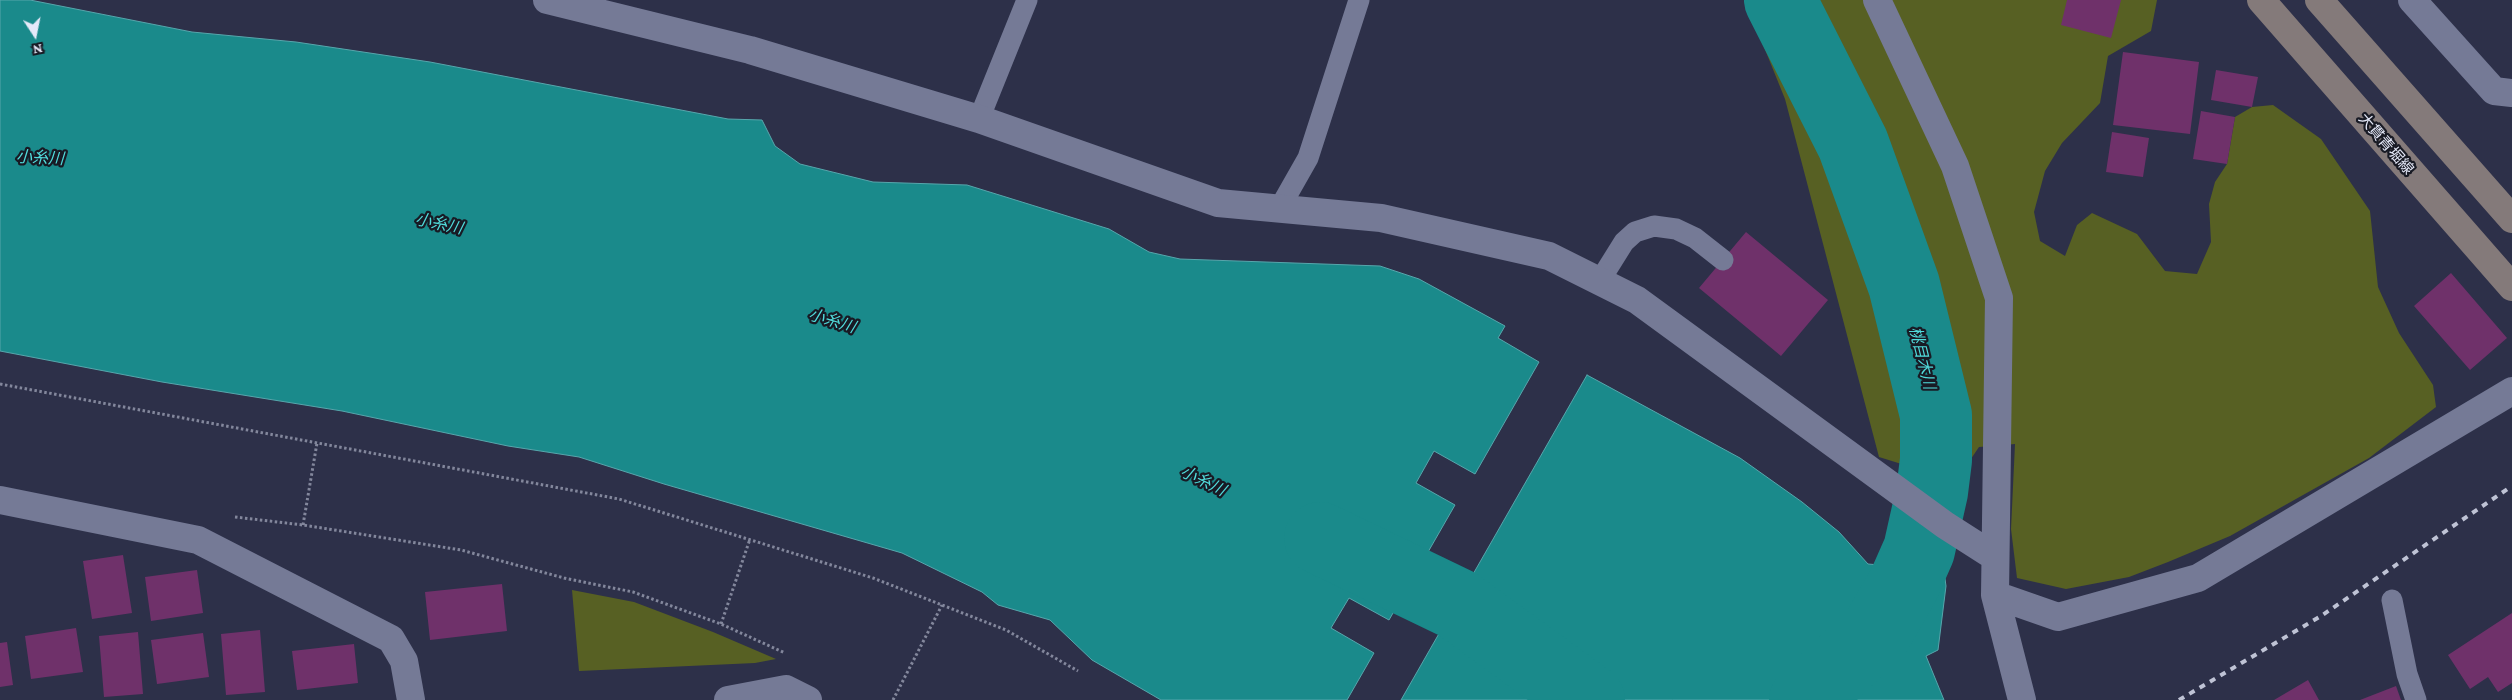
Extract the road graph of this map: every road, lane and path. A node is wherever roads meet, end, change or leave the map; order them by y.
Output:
1 (547, 0) edge
2 (1027, 0) edge
3 (1359, 0) edge
4 (1877, 0) edge
5 (2261, 0) edge
6 (2319, 0) edge
7 (2412, 0) edge
8 (2512, 93) edge
9 (979, 119) junction
10 (1279, 208) junction
11 (2512, 219) edge
12 (1723, 260) dead end
13 (1599, 282) junction
14 (2512, 287) edge
15 (0, 384) edge
16 (2512, 391) edge
17 (317, 443) junction
18 (0, 500) edge
19 (233, 517) dead end
20 (303, 525) junction
21 (750, 539) junction
22 (1995, 557) junction
23 (1995, 594) junction
24 (2392, 600) dead end
25 (942, 605) junction
26 (722, 624) junction
27 (792, 657) dead end
28 (1078, 671) dead end
29 (411, 700) edge
30 (728, 700) edge
31 (808, 700) edge
32 (894, 700) edge
33 (2022, 700) edge
34 (2416, 700) edge

1 - 9 street
2 - 9 lane
3 - 10 lane
4 - 22 street
5 - 14 main road, 大貫青堀線
6 - 11 main road
7 - 8 street
9 - 10 street
10 - 13 street
12 - 13 lane
13 - 22 street
15 - 17 path
16 - 23 street
17 - 20 path
17 - 21 path
18 - 29 street
19 - 20 path
20 - 26 path
21 - 25 path
21 - 26 path
22 - 23 street
23 - 33 street
24 - 34 lane
25 - 28 path
25 - 32 path
26 - 27 path
30 - 31 street

